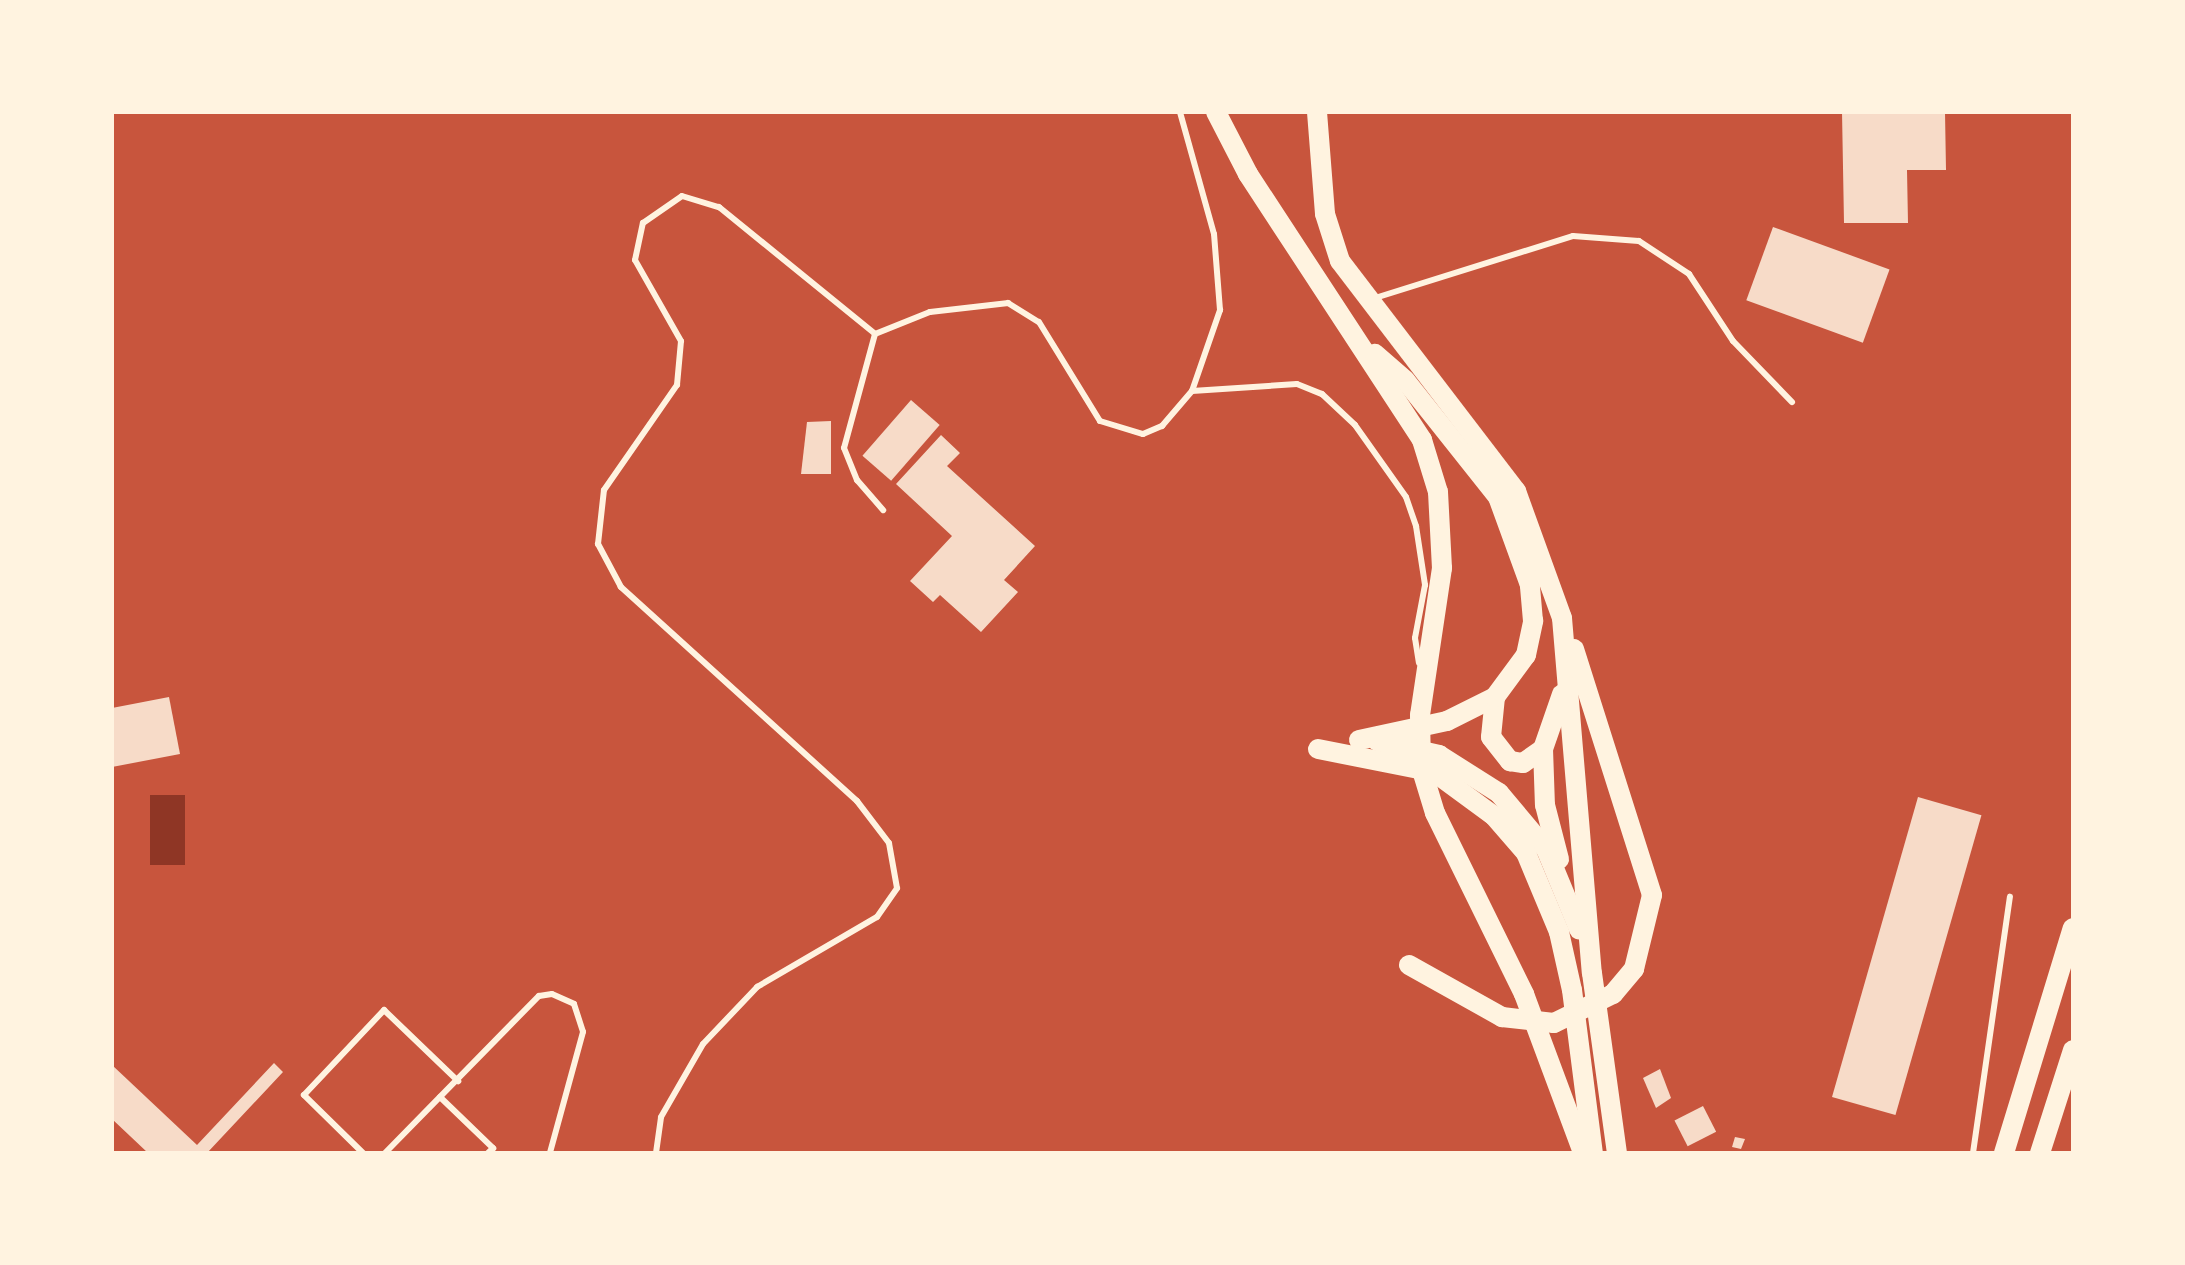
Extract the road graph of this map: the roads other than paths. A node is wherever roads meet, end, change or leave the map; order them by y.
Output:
1 (1180, 112) edge
2 (1216, 112) edge
3 (1231, 112) edge
4 (1317, 112) edge
5 (1248, 174) junction
6 (1364, 301) junction
7 (875, 334) junction
8 (1356, 338) junction
9 (1192, 391) junction
10 (1792, 402) dead end
11 (883, 510) dead end
12 (1562, 618) junction
13 (1568, 663) junction
14 (1424, 688) junction
15 (1495, 697) junction
16 (1359, 740) junction
17 (1543, 749) junction
18 (1566, 886) junction
19 (2010, 897) dead end
20 (2073, 928) edge
21 (1409, 965) dead end
22 (1592, 973) junction
23 (2073, 1050) edge
24 (458, 1081) junction
25 (440, 1097) junction
26 (1972, 1150) edge
27 (363, 1153) edge
28 (385, 1153) edge
29 (488, 1153) edge
30 (550, 1153) edge
31 (656, 1153) edge
32 (1583, 1153) edge
33 (1593, 1153) edge
34 (1617, 1153) edge
35 (1981, 1153) edge
36 (2004, 1153) edge
37 (2040, 1153) edge

1 - 9 lane
2 - 5 main road
3 - 5 main road
4 - 6 main road
5 - 8 main road
6 - 10 lane
6 - 12 main road
7 - 9 lane
7 - 11 lane
7 - 31 lane
8 - 14 main road
8 - 15 main road
9 - 14 lane
12 - 13 main road
12 - 21 main road
13 - 17 main road
13 - 22 main road
14 - 32 main road
15 - 16 main road
15 - 17 main road
16 - 18 main road
16 - 33 main road
17 - 18 main road
18 - 22 main road
19 - 26 lane
20 - 36 main road
22 - 34 main road
23 - 37 main road
24 - 25 lane
24 - 27 lane
24 - 30 lane
25 - 28 lane
25 - 29 lane
26 - 35 lane

